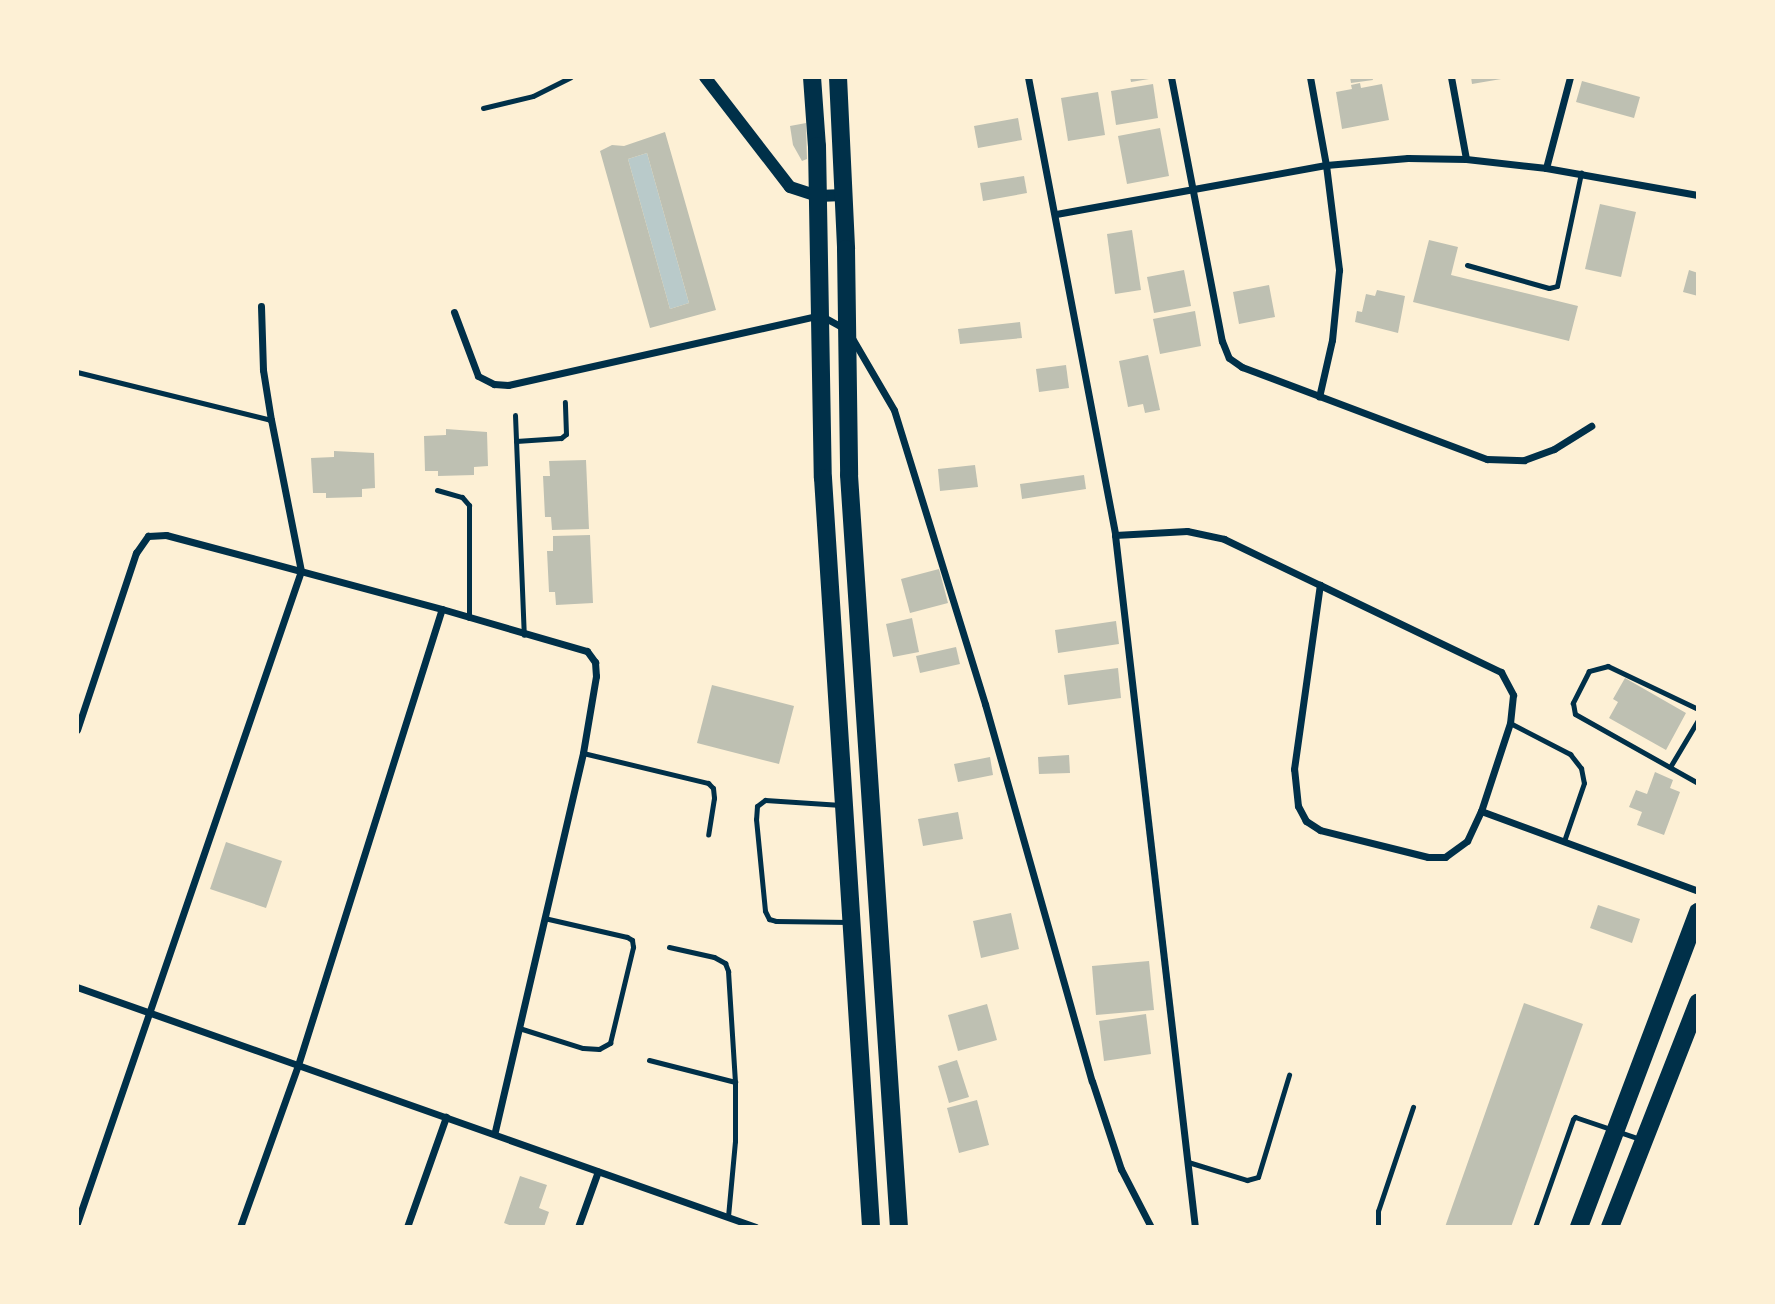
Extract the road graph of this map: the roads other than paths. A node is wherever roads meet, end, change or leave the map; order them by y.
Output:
1 (571, 77) edge
2 (705, 77) edge
3 (812, 77) edge
4 (838, 77) edge
5 (1028, 77) edge
6 (1171, 77) edge
7 (1310, 77) edge
8 (1451, 77) edge
9 (1570, 77) edge
10 (483, 108) dead end
11 (1466, 159) junction
12 (1326, 165) junction
13 (1546, 168) junction
14 (1581, 173) junction
15 (1192, 187) junction
16 (844, 195) junction
17 (1698, 195) edge
18 (818, 196) junction
19 (1056, 214) junction
20 (1466, 265) dead end
21 (261, 306) dead end
22 (454, 312) dead end
23 (820, 315) junction
24 (848, 331) junction
25 (77, 372) edge
26 (1320, 397) junction
27 (565, 402) dead end
28 (515, 415) dead end
29 (271, 420) junction
30 (1591, 426) dead end
31 (516, 441) junction
32 (437, 491) dead end
33 (1115, 535) junction
34 (301, 572) junction
35 (1320, 585) junction
36 (442, 608) junction
37 (469, 618) junction
38 (524, 635) junction
39 (1698, 709) edge
40 (1698, 720) edge
41 (1510, 723) junction
42 (77, 730) edge
43 (583, 753) junction
44 (1670, 767) junction
45 (1698, 783) edge
46 (844, 806) junction
47 (1482, 811) junction
48 (708, 835) dead end
49 (1564, 841) junction
50 (1698, 891) edge
51 (1698, 912) edge
52 (544, 918) junction
53 (852, 922) junction
54 (669, 947) dead end
55 (77, 987) edge
56 (1698, 1003) edge
57 (151, 1013) junction
58 (519, 1028) junction
59 (649, 1060) dead end
60 (298, 1065) junction
61 (1289, 1074) dead end
62 (735, 1082) junction
63 (1413, 1107) dead end
64 (446, 1117) junction
65 (1615, 1132) junction
66 (494, 1134) junction
67 (1643, 1140) junction
68 (1188, 1162) junction
69 (598, 1171) junction
70 (729, 1217) junction
71 (77, 1223) edge
72 (741, 1224) edge
73 (240, 1227) edge
74 (407, 1227) edge
75 (578, 1227) edge
76 (756, 1227) edge
77 (871, 1227) edge
78 (899, 1227) edge
79 (1151, 1227) edge
80 (1195, 1227) edge
81 (1378, 1227) edge
82 (1535, 1227) edge
83 (1579, 1227) edge
84 (1610, 1227) edge

1 - 10 lane
2 - 18 street
3 - 18 main road
4 - 16 main road
5 - 19 street
6 - 15 street
7 - 12 street
8 - 11 street
9 - 13 street
11 - 12 street
11 - 13 street
12 - 15 street
12 - 26 street
13 - 14 street
14 - 17 street
14 - 20 lane
15 - 19 street
15 - 26 street
16 - 18 street
16 - 24 main road
18 - 23 main road
19 - 33 street
21 - 29 street
22 - 23 street
23 - 24 street
23 - 46 main road
24 - 78 main road
24 - 79 street
25 - 29 lane
26 - 30 street
27 - 31 lane
28 - 31 lane
29 - 34 street
31 - 38 lane
32 - 37 lane
33 - 35 street
33 - 68 street
34 - 36 street
34 - 42 street
34 - 57 street
35 - 41 street
35 - 47 street
36 - 37 street
36 - 60 street
37 - 38 street
38 - 43 street
39 - 44 lane
40 - 44 lane
41 - 47 street
41 - 49 lane
43 - 48 lane
43 - 52 street
44 - 45 lane
46 - 53 main road
46 - 53 lane
47 - 49 street
49 - 50 street
51 - 65 main road
52 - 58 street
52 - 58 lane
53 - 77 main road
54 - 62 lane
55 - 57 street
56 - 67 main road
57 - 60 street
57 - 71 street
58 - 66 street
59 - 62 lane
60 - 64 street
60 - 73 street
61 - 68 lane
62 - 70 lane
63 - 81 lane
64 - 66 street
64 - 74 street
65 - 67 lane
65 - 82 lane
65 - 83 main road
66 - 69 street
67 - 84 main road
68 - 80 street
69 - 70 street
69 - 75 street
70 - 72 street
72 - 76 street

